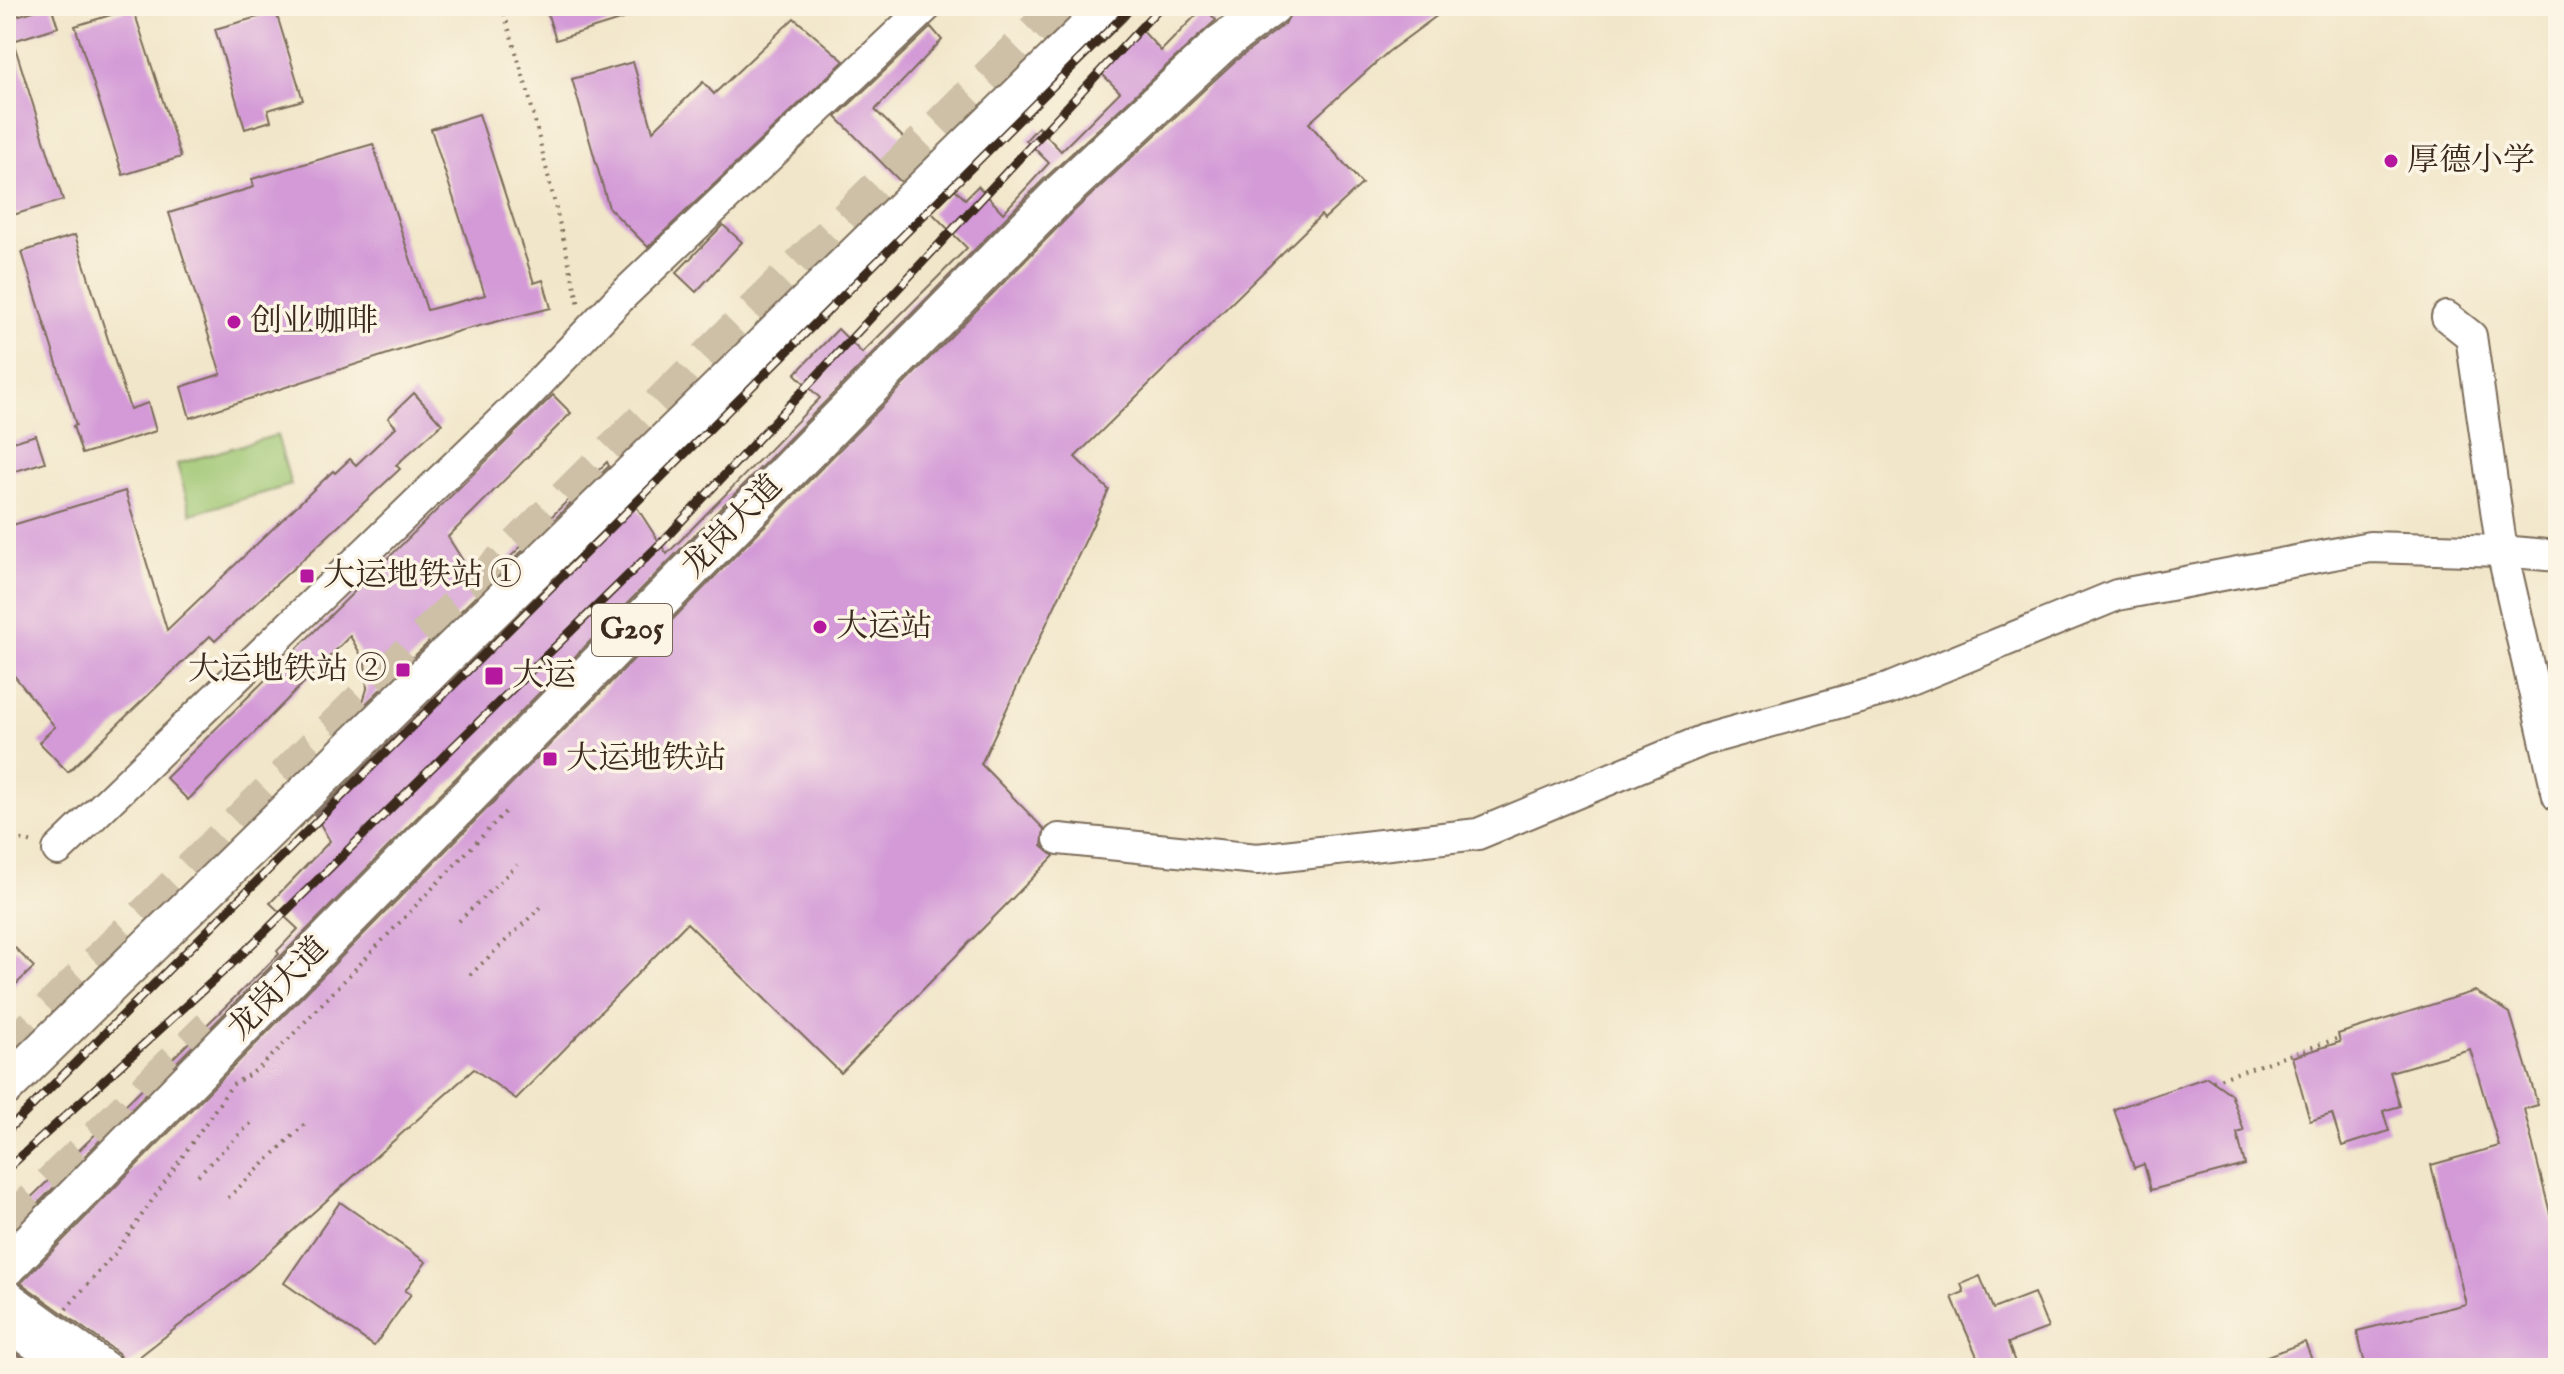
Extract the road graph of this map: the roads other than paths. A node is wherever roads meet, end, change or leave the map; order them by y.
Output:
1 (927, 6) edge
2 (1111, 6) edge
3 (1272, 6) edge
4 (2447, 317) dead end
5 (2502, 551) junction
6 (2558, 556) edge
7 (2558, 796) edge
8 (1059, 839) dead end
9 (58, 850) dead end
10 (6, 1086) edge
11 (6, 1267) edge
12 (6, 1294) edge
13 (6, 1324) edge
14 (60, 1348) edge
15 (107, 1368) edge

1 - 9 street
2 - 10 main road
3 - 11 main road, 龙岗大道 / G205
4 - 5 street
5 - 6 street
5 - 7 street
5 - 8 street
12 - 14 street
13 - 14 street
14 - 15 street

